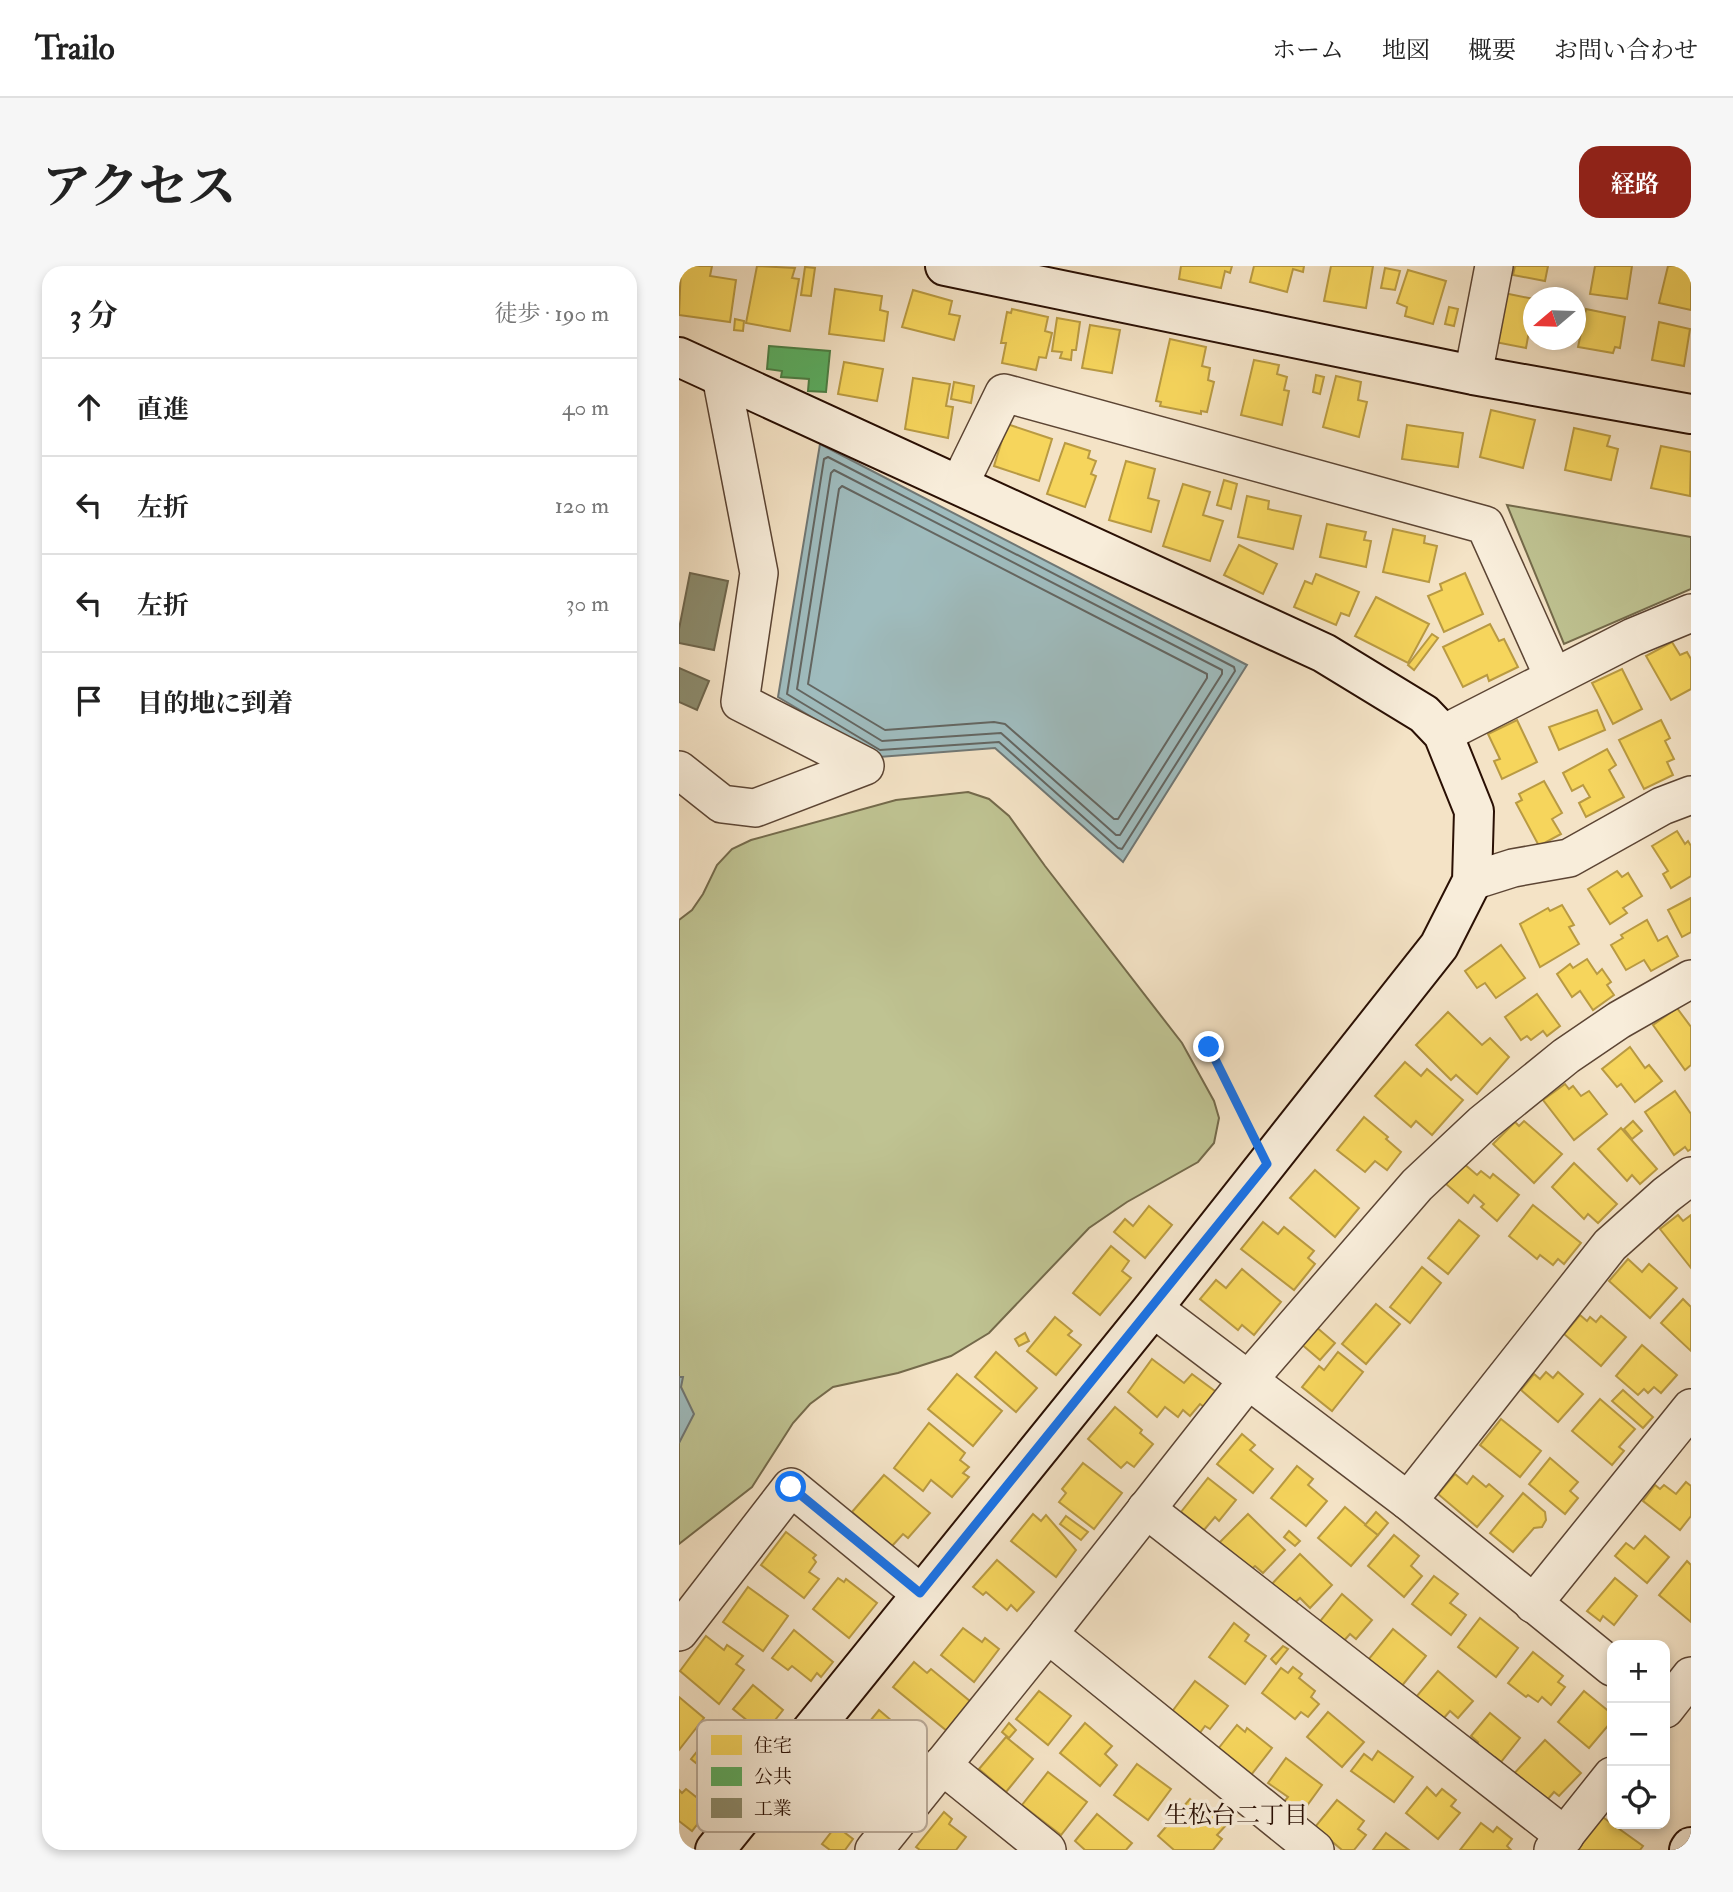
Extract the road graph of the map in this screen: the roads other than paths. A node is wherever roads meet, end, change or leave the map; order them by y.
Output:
1 (945, 266) edge
2 (1494, 266) edge
3 (679, 357) edge
4 (1473, 375) junction
5 (721, 376) junction
6 (1691, 414) edge
7 (959, 485) junction
8 (1691, 613) edge
9 (1553, 676) junction
10 (1443, 734) junction
11 (679, 770) edge
12 (1691, 795) edge
13 (1472, 881) junction
14 (1691, 979) edge
15 (1691, 1177) edge
16 (1153, 1308) junction
17 (1249, 1379) junction
18 (1691, 1408) edge
19 (1408, 1501) junction
20 (1146, 1509) junction
21 (920, 1593) junction
22 (1534, 1604) junction
23 (679, 1632) edge
24 (1048, 1634) junction
25 (1607, 1663) edge
26 (1691, 1676) edge
27 (1670, 1703) edge
28 (1670, 1713) edge
29 (819, 1720) edge
30 (1691, 1728) edge
31 (942, 1765) junction
32 (1607, 1782) edge
33 (927, 1784) edge
34 (729, 1832) edge
35 (888, 1832) edge
36 (1559, 1843) edge
37 (715, 1850) edge
38 (874, 1850) edge
39 (1047, 1850) edge
40 (1315, 1850) edge

1 - 4 street
2 - 4 street
3 - 5 street
4 - 6 street
5 - 7 street
5 - 11 street
7 - 9 street
7 - 10 street
8 - 9 street
9 - 10 street
10 - 13 street
12 - 13 street
13 - 16 street
14 - 17 street
15 - 19 street
16 - 17 street
16 - 21 street
17 - 19 street
17 - 20 street
18 - 22 street
19 - 22 street
20 - 24 street
20 - 36 street
21 - 23 street
21 - 29 street
22 - 25 street
24 - 31 street
24 - 40 street
26 - 27 street
28 - 30 street
31 - 33 street
31 - 39 street
32 - 36 street
34 - 37 street
35 - 38 street

